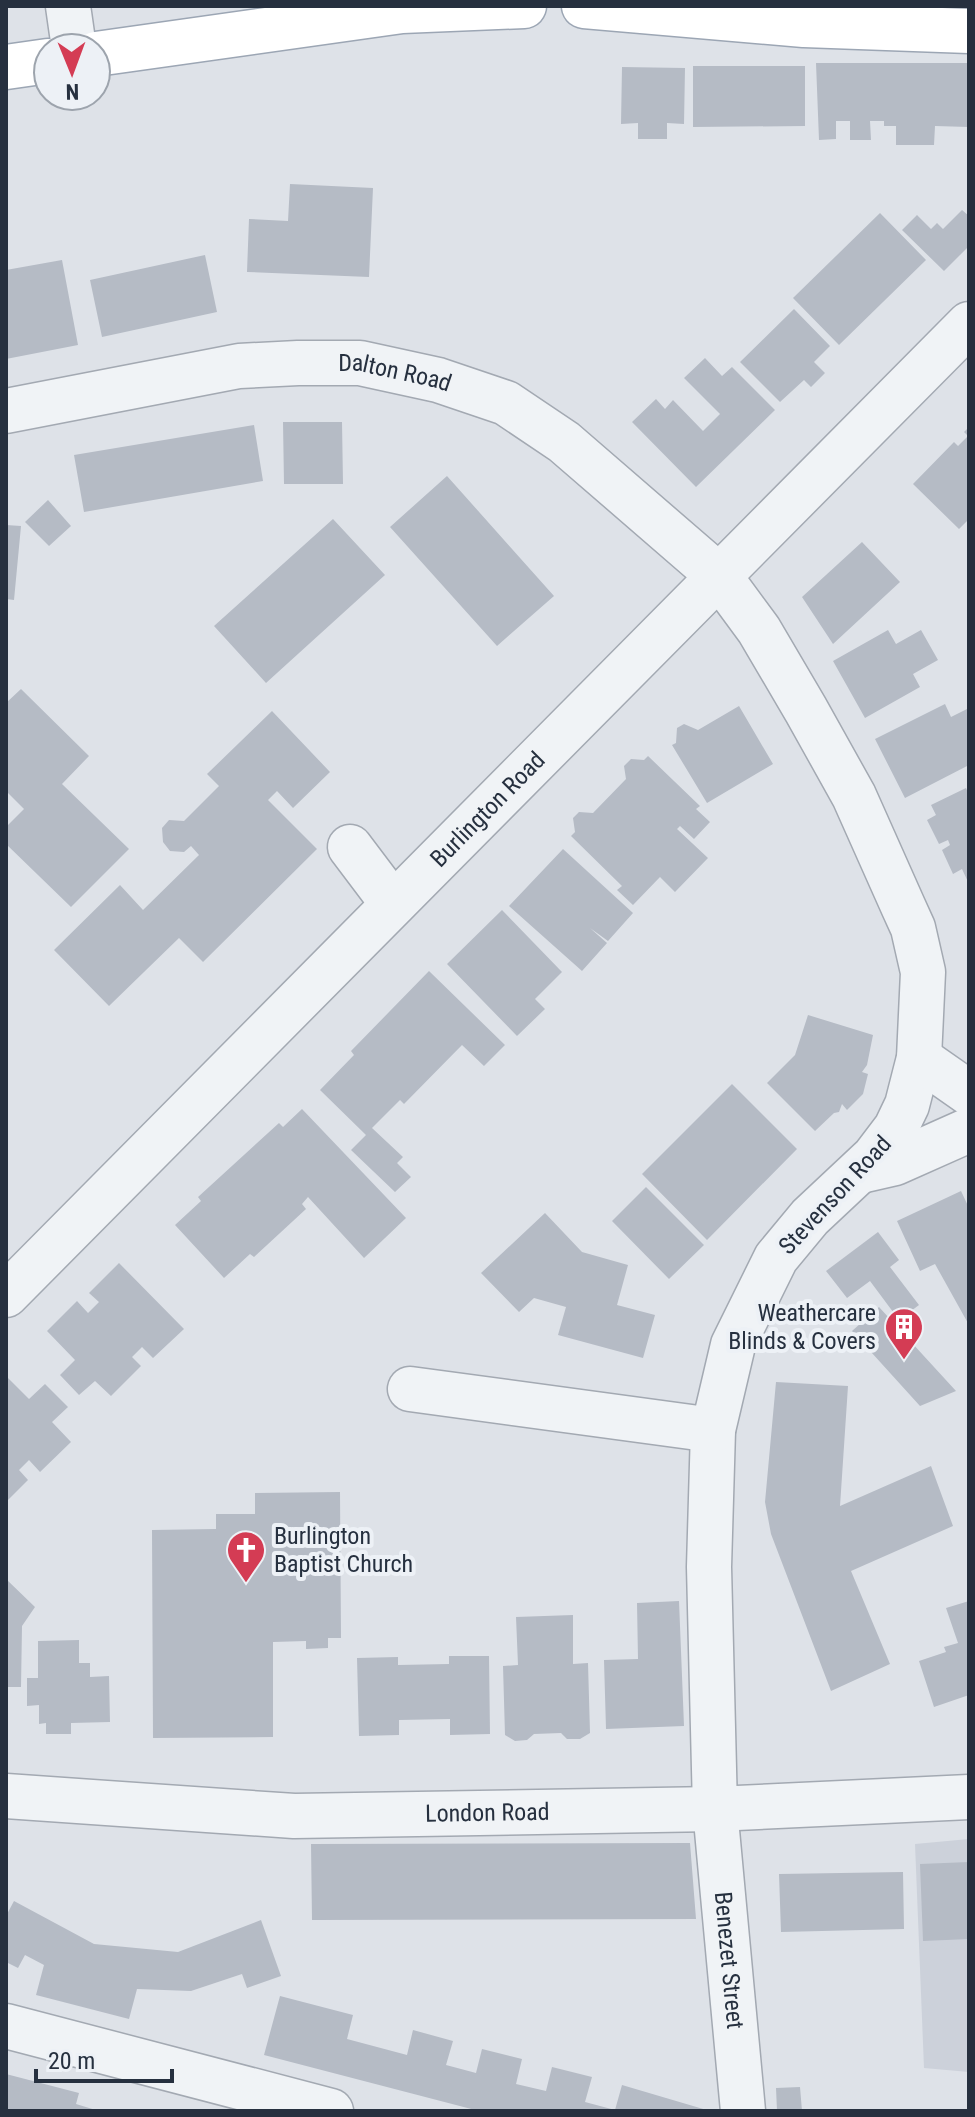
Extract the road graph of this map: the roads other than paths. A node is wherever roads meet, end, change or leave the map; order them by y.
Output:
1 (68, 6) edge
2 (524, 6) edge
3 (584, 6) edge
4 (632, 8) edge
5 (969, 31) edge
6 (72, 32) edge
7 (112, 52) edge
8 (32, 63) edge
9 (6, 67) edge
10 (969, 324) edge
11 (6, 411) edge
12 (720, 577) junction
13 (350, 847) dead end
14 (393, 904) junction
15 (919, 1058) junction
16 (969, 1093) edge
17 (969, 1130) edge
18 (859, 1171) junction
19 (6, 1295) edge
20 (410, 1389) dead end
21 (713, 1430) junction
22 (6, 1796) edge
23 (969, 1797) edge
24 (715, 1809) junction
25 (6, 2026) edge
26 (331, 2111) edge
27 (743, 2111) edge

1 - 6 street
2 - 7 main road
3 - 4 main road
4 - 5 main road
8 - 9 main road
10 - 12 street, Burlington Road
11 - 12 street, Dalton Road
12 - 14 street, Burlington Road
12 - 15 street, Stevenson Road
13 - 14 street
14 - 19 street, Burlington Road
15 - 16 street
15 - 18 street, Stevenson Road
17 - 18 street
18 - 21 street, Stevenson Road
20 - 21 street
21 - 24 street, Stevenson Road
22 - 24 street, London Road
23 - 24 street, London Road
24 - 27 street, Benezet Street
25 - 26 street

